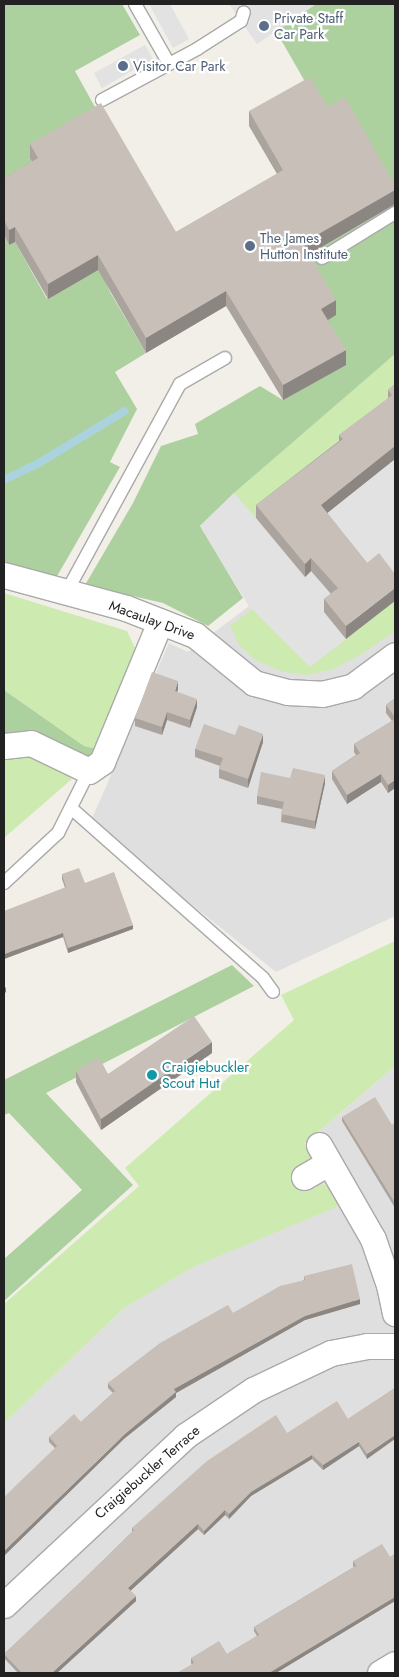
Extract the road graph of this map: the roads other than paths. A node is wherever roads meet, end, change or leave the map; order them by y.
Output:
1 (135, 4) edge
2 (244, 12) dead end
3 (168, 62) junction
4 (102, 100) dead end
5 (395, 213) edge
6 (322, 258) dead end
7 (225, 358) dead end
8 (4, 575) edge
9 (67, 591) junction
10 (160, 622) junction
11 (395, 656) edge
12 (4, 746) edge
13 (89, 772) junction
14 (71, 808) junction
15 (4, 883) edge
16 (273, 992) dead end
17 (304, 1177) dead end
18 (395, 1313) edge
19 (395, 1346) edge
20 (4, 1605) edge

1 - 3 lane
2 - 3 lane
3 - 4 lane
5 - 6 lane
7 - 9 lane
8 - 9 street, Macaulay Drive
9 - 10 street, Macaulay Drive
10 - 11 street, Macaulay Drive
10 - 13 street
12 - 13 street
13 - 14 lane
14 - 15 lane
14 - 16 lane
17 - 18 street
19 - 20 street, Craigiebuckler Terrace

